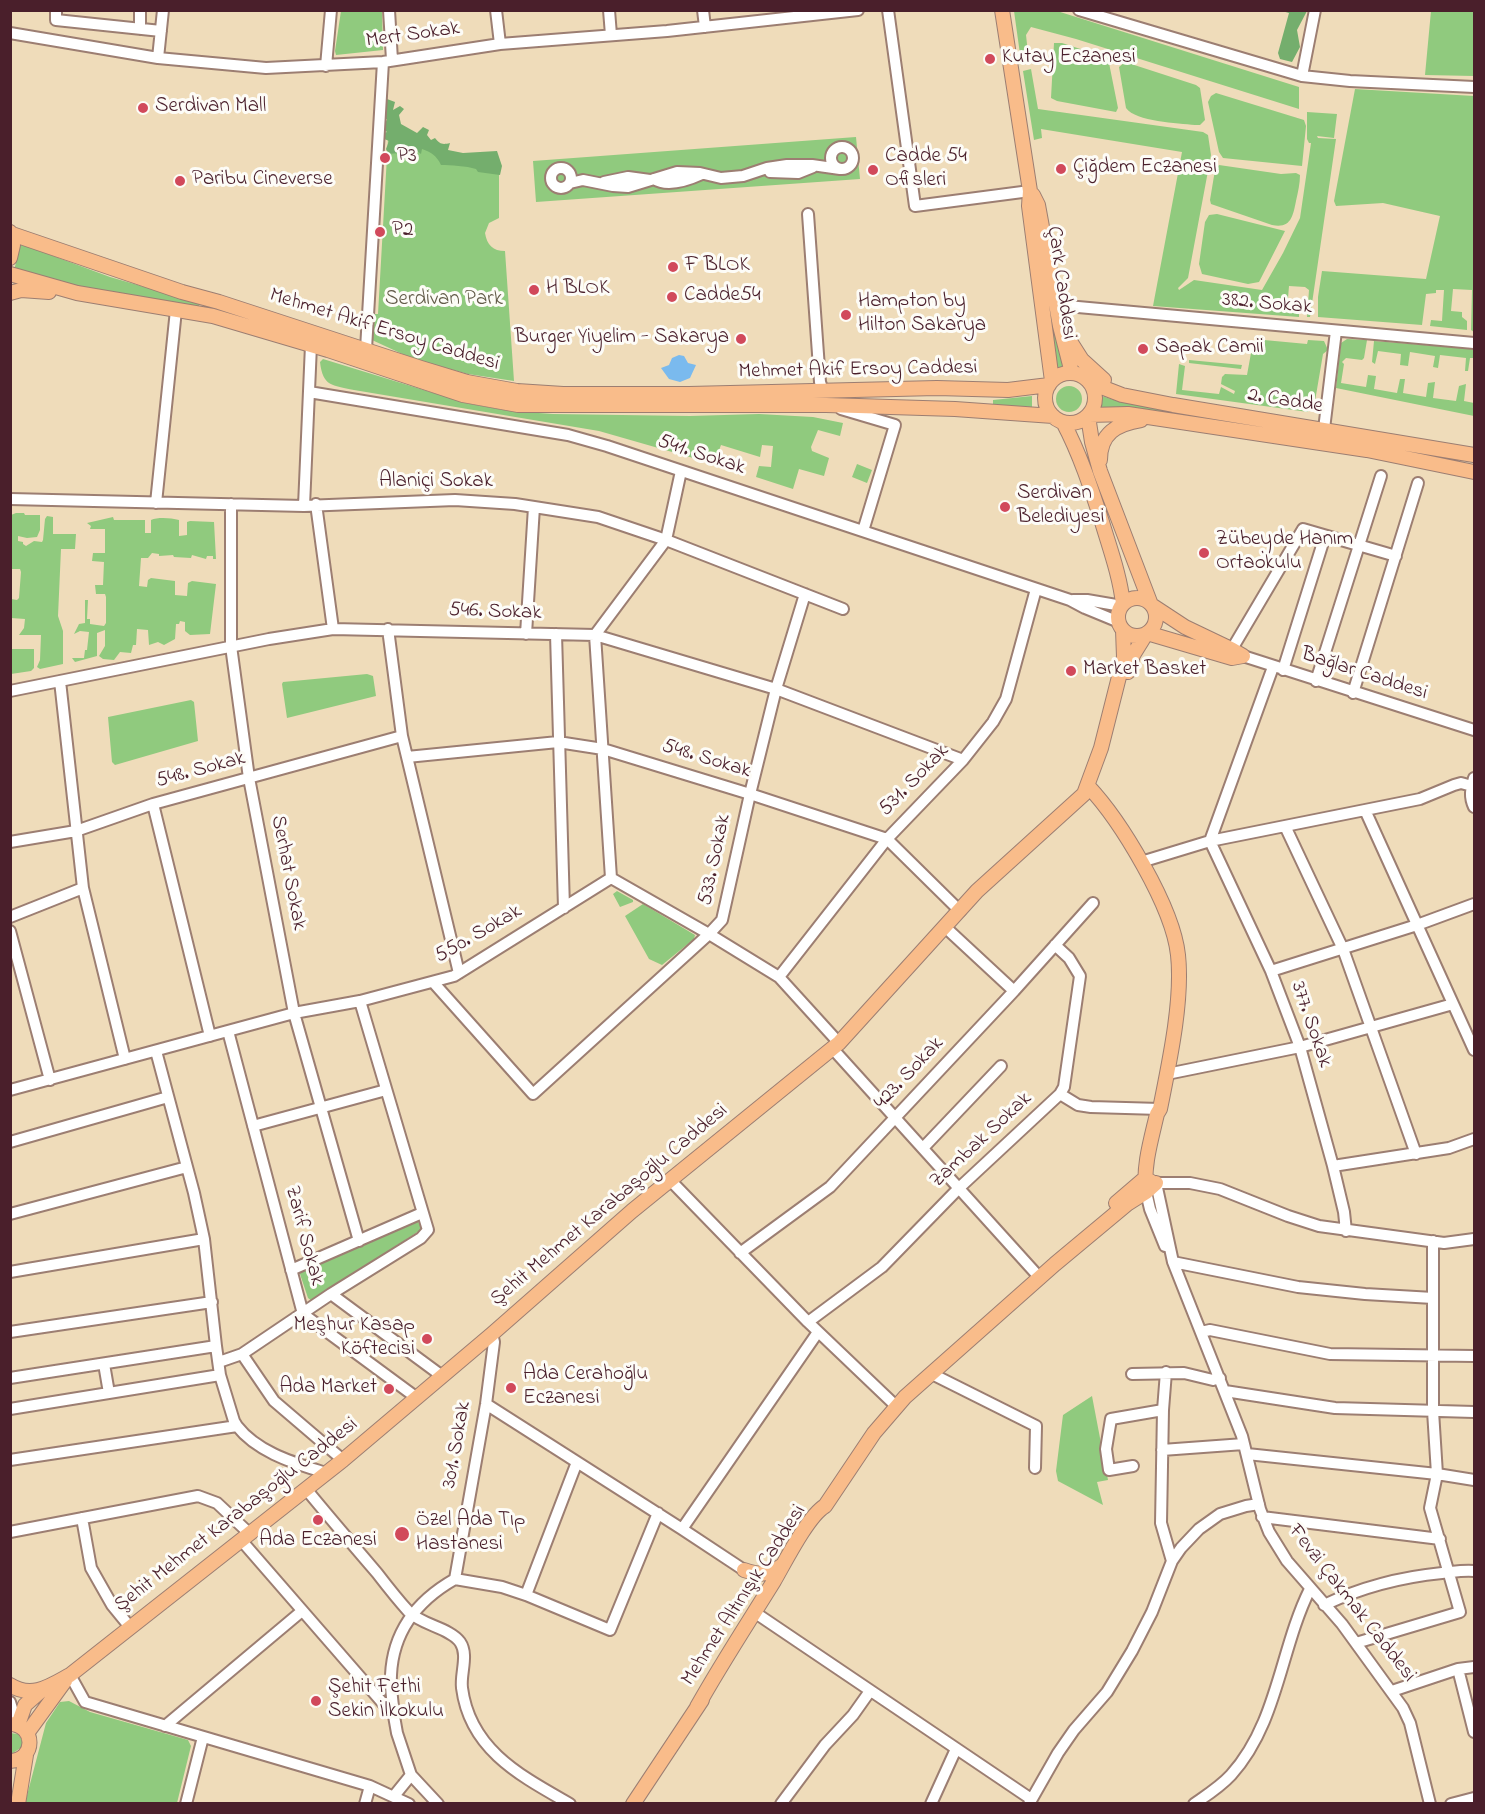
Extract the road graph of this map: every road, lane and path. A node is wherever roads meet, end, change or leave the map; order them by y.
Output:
1 (140, 10) edge
2 (163, 10) edge
3 (331, 10) edge
4 (389, 10) edge
5 (496, 10) edge
6 (609, 10) edge
7 (703, 10) edge
8 (888, 10) edge
9 (1002, 10) edge
10 (1079, 10) edge
11 (1315, 10) edge
12 (855, 11) edge
13 (56, 15) edge
14 (705, 27) junction
15 (140, 29) junction
16 (161, 31) junction
17 (10, 33) edge
18 (611, 35) junction
19 (500, 44) junction
20 (158, 58) junction
21 (387, 61) junction
22 (326, 66) junction
23 (1302, 76) junction
24 (1474, 87) edge
25 (840, 169) dead end
26 (570, 183) dead end
27 (1030, 191) junction
28 (808, 214) dead end
29 (11, 233) edge
30 (10, 258) edge
31 (10, 274) edge
32 (10, 293) edge
33 (77, 293) junction
34 (1056, 305) junction
35 (176, 310) junction
36 (1060, 326) junction
37 (1336, 331) junction
38 (1474, 343) edge
39 (310, 345) junction
40 (366, 349) junction
41 (1072, 373) junction
42 (1050, 383) junction
43 (1091, 383) junction
44 (823, 391) junction
45 (309, 392) junction
46 (1173, 405) junction
47 (831, 406) junction
48 (1088, 415) junction
49 (1154, 418) junction
50 (1058, 419) junction
51 (1324, 429) junction
52 (1474, 455) edge
53 (681, 471) junction
54 (1100, 471) junction
55 (1474, 472) edge
56 (1381, 476) dead end
57 (1418, 483) dead end
58 (10, 500) edge
59 (156, 503) junction
60 (231, 504) junction
61 (316, 504) junction
62 (304, 506) junction
63 (534, 507) junction
64 (863, 531) junction
65 (1325, 536) junction
66 (666, 540) junction
67 (1359, 546) junction
68 (1396, 556) junction
69 (1036, 588) junction
70 (805, 594) junction
71 (1070, 600) junction
72 (1152, 604) junction
73 (1122, 605) junction
74 (843, 609) dead end
75 (1121, 626) junction
76 (333, 629) junction
77 (388, 629) junction
78 (526, 634) junction
79 (556, 634) junction
80 (1146, 634) junction
81 (595, 635) junction
82 (231, 646) junction
83 (1238, 653) junction
84 (1278, 668) junction
85 (60, 681) junction
86 (1316, 681) junction
87 (776, 689) junction
88 (10, 691) edge
89 (1353, 693) junction
90 (1111, 713) junction
91 (1474, 730) edge
92 (402, 736) junction
93 (558, 742) junction
94 (603, 749) junction
95 (407, 757) junction
96 (963, 760) junction
97 (249, 778) junction
98 (1473, 782) edge
99 (1088, 786) junction
100 (750, 794) junction
101 (153, 804) junction
102 (1474, 807) edge
103 (1365, 810) junction
104 (1285, 826) junction
105 (76, 831) junction
106 (887, 839) junction
107 (10, 842) edge
108 (1210, 842) junction
109 (1141, 862) junction
110 (611, 878) junction
111 (83, 888) junction
112 (1093, 903) dead end
113 (1474, 904) edge
114 (564, 908) junction
115 (960, 911) junction
116 (10, 917) edge
117 (1417, 925) junction
118 (945, 927) junction
119 (10, 931) edge
120 (709, 934) junction
121 (1054, 945) junction
122 (1343, 949) junction
123 (1271, 971) junction
124 (459, 973) junction
125 (779, 977) junction
126 (433, 982) junction
127 (1014, 991) junction
128 (360, 1001) junction
129 (1453, 1004) junction
130 (294, 1013) junction
131 (1370, 1027) junction
132 (228, 1031) junction
133 (210, 1036) junction
134 (836, 1046) junction
135 (1300, 1047) junction
136 (1474, 1050) edge
137 (156, 1051) junction
138 (125, 1059) junction
139 (1001, 1066) dead end
140 (1167, 1074) junction
141 (50, 1080) junction
142 (10, 1090) edge
143 (386, 1090) junction
144 (1060, 1094) junction
145 (168, 1097) junction
146 (321, 1108) junction
147 (1160, 1109) junction
148 (896, 1119) junction
149 (253, 1126) junction
150 (1474, 1139) edge
151 (10, 1142) edge
152 (923, 1149) junction
153 (1416, 1154) junction
154 (1333, 1166) junction
155 (187, 1167) junction
156 (669, 1180) junction
157 (1148, 1185) junction
158 (959, 1188) junction
159 (423, 1213) junction
160 (10, 1214) edge
161 (1346, 1231) junction
162 (204, 1239) junction
163 (1474, 1239) edge
164 (359, 1241) junction
165 (1433, 1241) junction
166 (740, 1253) junction
167 (1173, 1262) junction
168 (291, 1270) junction
169 (10, 1272) edge
170 (1040, 1278) junction
171 (331, 1294) junction
172 (1433, 1298) junction
173 (212, 1302) junction
174 (303, 1314) junction
175 (808, 1322) junction
176 (10, 1332) edge
177 (818, 1332) junction
178 (1201, 1332) junction
179 (492, 1334) junction
180 (216, 1346) junction
181 (242, 1354) junction
182 (1435, 1356) junction
183 (1474, 1356) edge
184 (219, 1362) junction
185 (104, 1364) junction
186 (1166, 1372) junction
187 (932, 1374) junction
188 (1132, 1374) dead end
189 (220, 1375) junction
190 (442, 1376) junction
191 (10, 1378) edge
192 (1220, 1378) junction
193 (1226, 1391) junction
194 (109, 1393) junction
195 (417, 1398) junction
196 (486, 1404) junction
197 (896, 1406) junction
198 (10, 1409) edge
199 (1163, 1410) junction
200 (1433, 1411) junction
201 (1474, 1412) edge
202 (237, 1426) junction
203 (1246, 1449) junction
204 (1162, 1450) junction
205 (10, 1460) edge
206 (343, 1460) junction
207 (577, 1462) junction
208 (1133, 1466) dead end
209 (1035, 1468) dead end
210 (326, 1473) junction
211 (1437, 1474) junction
212 (1474, 1480) edge
213 (306, 1489) junction
214 (1259, 1504) junction
215 (825, 1506) junction
216 (658, 1513) junction
217 (1262, 1517) junction
218 (82, 1518) junction
219 (682, 1528) junction
220 (10, 1532) edge
221 (246, 1537) junction
222 (1440, 1539) junction
223 (794, 1547) junction
224 (1172, 1561) junction
225 (744, 1570) junction
226 (1474, 1571) edge
227 (1450, 1572) junction
228 (455, 1579) junction
229 (1310, 1588) junction
230 (773, 1590) junction
231 (526, 1594) junction
232 (1324, 1605) junction
233 (302, 1611) junction
234 (411, 1614) junction
235 (760, 1616) junction
236 (130, 1627) junction
237 (1356, 1643) junction
238 (1474, 1667) edge
239 (1458, 1669) junction
240 (70, 1675) junction
241 (10, 1685) edge
242 (42, 1690) junction
243 (870, 1690) junction
244 (1392, 1691) junction
245 (10, 1702) edge
246 (697, 1707) junction
247 (394, 1716) junction
248 (165, 1726) junction
249 (18, 1727) edge
250 (1474, 1732) edge
251 (203, 1737) junction
252 (956, 1749) junction
253 (26, 1755) junction
254 (10, 1761) edge
255 (411, 1775) junction
256 (370, 1786) junction
257 (394, 1796) junction
258 (1474, 1798) edge
259 (1030, 1801) edge
260 (18, 1803) edge
261 (186, 1803) edge
262 (365, 1803) edge
263 (410, 1803) edge
264 (438, 1803) edge
265 (570, 1803) edge
266 (633, 1803) edge
267 (781, 1803) edge
268 (931, 1803) edge
269 (1194, 1803) edge
270 (1430, 1803) edge
271 (1451, 1803) edge

1 - 15 street
2 - 16 street
3 - 22 street
4 - 21 street
5 - 19 street
6 - 18 street
7 - 14 street
8 - 27 street
9 - 27 main road, Çark Caddesi
10 - 23 street
11 - 23 street
12 - 14 street, Mert Sokak
13 - 15 street
14 - 18 street, Mert Sokak
15 - 16 street
16 - 20 street
17 - 20 street, Mert Sokak
18 - 19 street, Mert Sokak
19 - 21 street, Mert Sokak
20 - 22 street, Mert Sokak
21 - 22 street, Mert Sokak
21 - 40 street
23 - 24 street
25 - 26 street
27 - 34 main road, Çark Caddesi
27 - 42 main road, Çark Caddesi
28 - 44 street
29 - 30 main road
29 - 40 main road, Mehmet Akif Ersoy Caddesi
31 - 33 main road, Mehmet Akif Ersoy Caddesi
32 - 33 main road
33 - 35 main road, Mehmet Akif Ersoy Caddesi
34 - 36 main road, Çark Caddesi
34 - 37 street, 382. Sokak
35 - 39 main road, Mehmet Akif Ersoy Caddesi
35 - 59 street
36 - 41 main road, Çark Caddesi
36 - 46 main road
37 - 38 street, 382. Sokak
37 - 51 street
39 - 45 street
39 - 47 main road, Mehmet Akif Ersoy Caddesi
40 - 44 main road, Mehmet Akif Ersoy Caddesi
41 - 42 main road
41 - 43 main road
42 - 44 main road, Mehmet Akif Ersoy Caddesi
42 - 50 main road
43 - 46 main road, 2. Cadde
43 - 48 main road
45 - 53 street, 541. Sokak
45 - 62 street
46 - 51 main road, 2. Cadde
47 - 50 main road, Mehmet Akif Ersoy Caddesi
47 - 64 street
48 - 49 main road, 2. Cadde
48 - 50 main road
48 - 54 main road
49 - 54 main road
49 - 55 main road, 2. Cadde
50 - 73 main road
51 - 52 main road, 2. Cadde
53 - 64 street, 541. Sokak
53 - 66 street
54 - 72 main road
56 - 67 street
57 - 68 street
58 - 59 street, Alaniçi Sokak
59 - 60 street, Alaniçi Sokak
60 - 62 street, Alaniçi Sokak
60 - 82 street, Serhat Sokak
61 - 62 street, Alaniçi Sokak
61 - 63 street, Alaniçi Sokak
61 - 76 street
63 - 66 street, Alaniçi Sokak
63 - 78 street
64 - 69 street, 541. Sokak
65 - 67 street
65 - 83 street
65 - 84 street
66 - 70 street, Alaniçi Sokak
66 - 81 street
67 - 68 street
67 - 86 street
68 - 89 street
69 - 71 street, 541. Sokak
69 - 96 street, 531. Sokak
70 - 74 street, Alaniçi Sokak
70 - 87 street, 533. Sokak
71 - 73 street
71 - 75 street
72 - 73 main road
72 - 80 main road
72 - 83 main road
73 - 75 main road
75 - 80 main road
75 - 90 main road, Şehit Mehmet Karabaşoğlu Caddesi
76 - 77 street, 546. Sokak
76 - 82 street, 546. Sokak
77 - 78 street, 546. Sokak
77 - 92 street
78 - 79 street, 546. Sokak
79 - 81 street, 546. Sokak
79 - 93 street
80 - 83 main road
80 - 90 main road, Şehit Mehmet Karabaşoğlu Caddesi
81 - 87 street, 546. Sokak
81 - 94 street
82 - 85 street, 546. Sokak
82 - 97 street, Serhat Sokak
83 - 84 street, Bağlar Caddesi
84 - 86 street, Bağlar Caddesi
84 - 108 street
85 - 88 street, 546. Sokak
85 - 105 street
86 - 89 street, Bağlar Caddesi
87 - 96 street, 546. Sokak
87 - 100 street, 533. Sokak
89 - 91 street, Bağlar Caddesi
90 - 99 main road, Şehit Mehmet Karabaşoğlu Caddesi
92 - 95 street
92 - 97 street, 548. Sokak
93 - 94 street, 548. Sokak
93 - 95 street, 548. Sokak
93 - 114 street
94 - 100 street, 548. Sokak
94 - 110 street
95 - 124 street
96 - 106 street, 531. Sokak
97 - 101 street, 548. Sokak
97 - 130 street, Serhat Sokak
98 - 102 street
98 - 103 street
99 - 109 main road, Fevzi Çakmak Caddesi
99 - 115 main road, Şehit Mehmet Karabaşoğlu Caddesi
100 - 106 street, 548. Sokak
100 - 120 street, 533. Sokak
101 - 105 street, 548. Sokak
101 - 133 street
103 - 104 street
103 - 117 street
104 - 108 street
104 - 122 street
105 - 107 street, 548. Sokak
105 - 111 street
106 - 115 street, 548. Sokak
106 - 125 street, 531. Sokak
108 - 109 street
108 - 123 street, 377. Sokak
109 - 140 main road, Fevzi Çakmak Caddesi
110 - 114 street, 550. Sokak
110 - 120 street
111 - 116 street
111 - 138 street
112 - 121 street, 423. Sokak
113 - 117 street
114 - 124 street, 550. Sokak
115 - 118 main road, Şehit Mehmet Karabaşoğlu Caddesi
117 - 122 street
117 - 129 street
118 - 127 street
118 - 134 main road, Şehit Mehmet Karabaşoğlu Caddesi
119 - 141 street
120 - 125 street
120 - 126 street, 533. Sokak
121 - 127 street, 423. Sokak
121 - 144 street, Zambak Sokak
122 - 123 street
122 - 131 street
123 - 135 street, 377. Sokak
124 - 126 street, 550. Sokak
125 - 134 street
126 - 128 street, 550. Sokak
127 - 148 street, 423. Sokak
128 - 130 street, 550. Sokak
128 - 143 street
129 - 131 street
129 - 136 street
130 - 132 street, 550. Sokak
130 - 146 street, Serhat Sokak
131 - 135 street
131 - 153 street
132 - 133 street, 550. Sokak
132 - 149 street, Zarif Sokak
133 - 137 street, 550. Sokak
134 - 148 street
134 - 156 main road, Şehit Mehmet Karabaşoğlu Caddesi
135 - 140 street
135 - 154 street, 377. Sokak
137 - 138 street, 550. Sokak
137 - 145 street
138 - 141 street, 550. Sokak
139 - 152 street
140 - 147 main road, Fevzi Çakmak Caddesi
141 - 142 street, 550. Sokak
143 - 146 street
143 - 159 street
144 - 147 street
144 - 158 street, Zambak Sokak
145 - 151 street
145 - 155 street
146 - 149 street
146 - 164 street, Serhat Sokak
147 - 157 main road, Fevzi Çakmak Caddesi
148 - 152 street
148 - 166 street, 423. Sokak
149 - 168 street, Zarif Sokak
150 - 153 street
152 - 158 street
153 - 154 street
154 - 161 street, 377. Sokak
155 - 160 street
155 - 162 street
156 - 166 street
156 - 179 main road, Şehit Mehmet Karabaşoğlu Caddesi
157 - 161 street
157 - 167 street, Fevzi Çakmak Caddesi
157 - 170 main road, Mehmet Altınışık Caddesi
158 - 170 street
158 - 175 street, Zambak Sokak
159 - 164 street
159 - 171 street
161 - 165 street
162 - 169 street
162 - 173 street
163 - 165 street
164 - 168 street
165 - 172 street
166 - 175 street
167 - 172 street
167 - 178 street, Fevzi Çakmak Caddesi
168 - 174 street, Zarif Sokak
170 - 187 main road, Mehmet Altınışık Caddesi
171 - 174 street
171 - 190 street
172 - 182 street
173 - 176 street
173 - 180 street
174 - 181 street
174 - 195 street, Zarif Sokak
175 - 177 street
177 - 197 street
177 - 219 street
178 - 182 street
178 - 192 street, Fevzi Çakmak Caddesi
179 - 190 main road, Şehit Mehmet Karabaşoğlu Caddesi
179 - 196 street, 301. Sokak
180 - 184 street
180 - 185 street
181 - 184 street
181 - 206 street
182 - 183 street
182 - 200 street
184 - 189 street
185 - 191 street
185 - 194 street
186 - 188 street
186 - 192 street
186 - 199 street
187 - 197 main road, Mehmet Altınışık Caddesi
187 - 209 street
189 - 194 street
189 - 202 street
190 - 195 main road, Şehit Mehmet Karabaşoğlu Caddesi
192 - 193 street, Fevzi Çakmak Caddesi
193 - 200 street
193 - 203 street, Fevzi Çakmak Caddesi
194 - 198 street
195 - 206 main road, Şehit Mehmet Karabaşoğlu Caddesi
196 - 207 street
196 - 228 street, 301. Sokak
197 - 215 main road, Mehmet Altınışık Caddesi
199 - 204 street
199 - 208 street
200 - 201 street
200 - 211 street
202 - 205 street
202 - 210 street
203 - 204 street
203 - 211 street
203 - 214 street, Fevzi Çakmak Caddesi
204 - 224 street
206 - 210 main road, Şehit Mehmet Karabaşoğlu Caddesi
207 - 216 street
207 - 231 street
210 - 213 main road, Şehit Mehmet Karabaşoğlu Caddesi
211 - 212 street
211 - 222 street
213 - 221 main road, Şehit Mehmet Karabaşoğlu Caddesi
213 - 234 street
214 - 217 street, Fevzi Çakmak Caddesi
214 - 224 street
215 - 223 main road, Mehmet Altınışık Caddesi
215 - 230 main road, Mehmet Altınışık Caddesi
216 - 219 street
216 - 231 street
217 - 222 street
217 - 229 street, Fevzi Çakmak Caddesi
218 - 220 street
218 - 221 street
218 - 236 street
219 - 225 street
221 - 233 street
221 - 236 main road, Şehit Mehmet Karabaşoğlu Caddesi
222 - 227 street
223 - 225 main road
223 - 230 main road, Mehmet Altınışık Caddesi
224 - 259 street
225 - 230 main road
226 - 227 street
227 - 232 street
227 - 237 street
228 - 231 street
228 - 234 street
229 - 232 street, Fevzi Çakmak Caddesi
229 - 269 street
230 - 235 main road, Mehmet Altınışık Caddesi
230 - 246 main road, Mehmet Altınışık Caddesi
232 - 237 street, Fevzi Çakmak Caddesi
233 - 247 street
233 - 248 street
234 - 247 street
234 - 265 street
235 - 243 street
235 - 246 main road, Mehmet Altınışık Caddesi
236 - 240 main road, Şehit Mehmet Karabaşoğlu Caddesi
237 - 244 street, Fevzi Çakmak Caddesi
238 - 239 street
239 - 244 street
239 - 250 street
240 - 242 main road, Şehit Mehmet Karabaşoğlu Caddesi
240 - 248 street
240 - 249 main road, Şehit Mehmet Karabaşoğlu Caddesi
241 - 242 main road
242 - 249 main road
243 - 252 street
243 - 267 street
244 - 270 street, Fevzi Çakmak Caddesi
245 - 249 street
246 - 266 main road, Mehmet Altınışık Caddesi
247 - 255 street
248 - 251 street
249 - 253 main road
251 - 256 street
251 - 261 street
252 - 259 street
252 - 268 street
253 - 254 main road
253 - 260 main road
255 - 257 street
255 - 264 street
256 - 257 street
256 - 262 street
257 - 263 street
258 - 271 street

